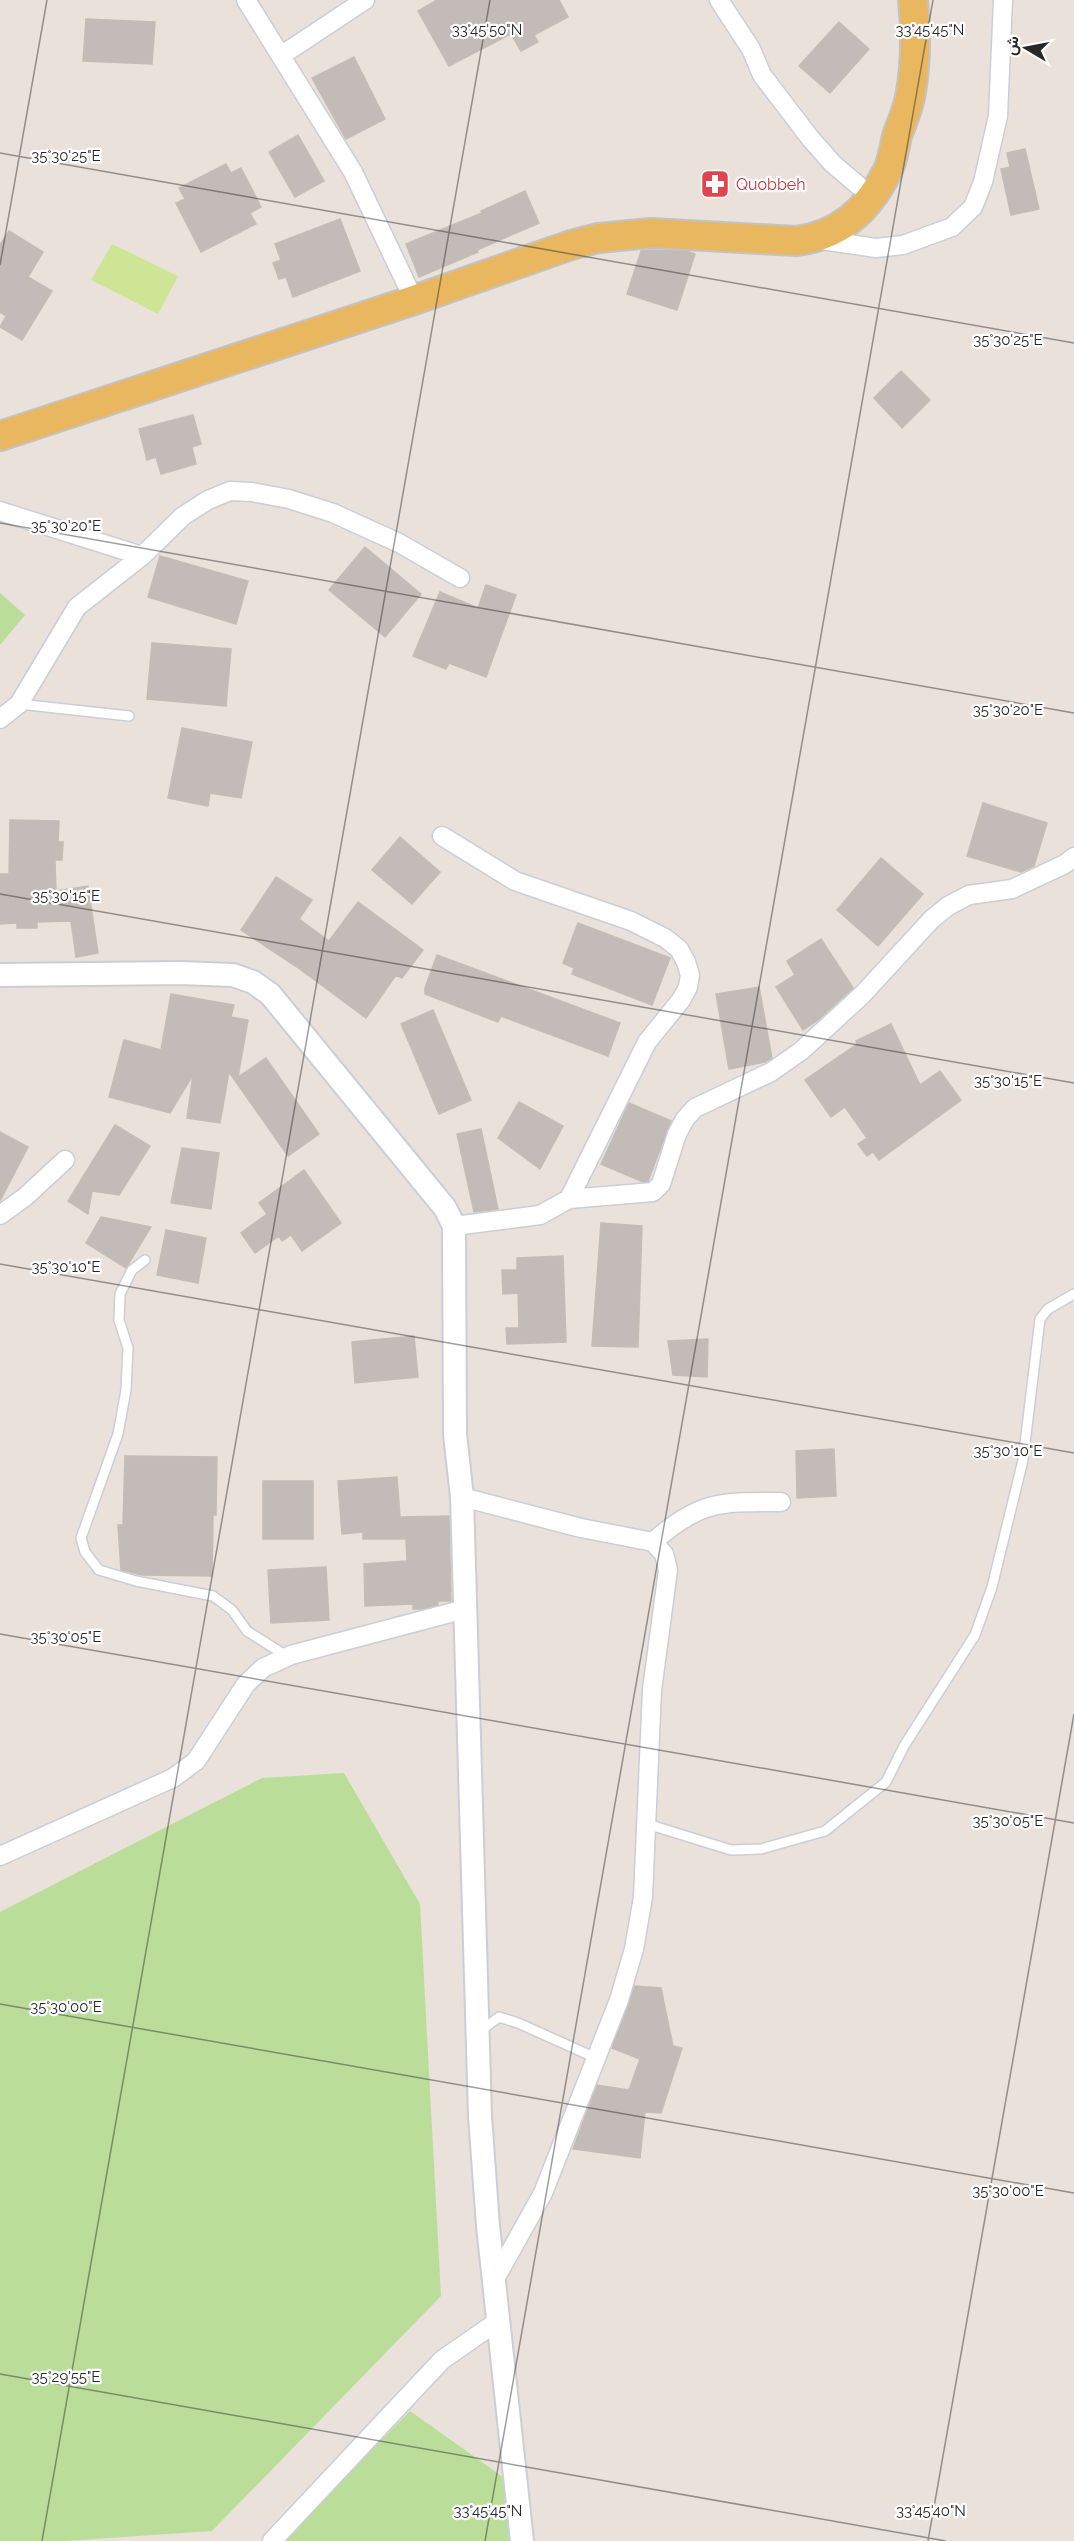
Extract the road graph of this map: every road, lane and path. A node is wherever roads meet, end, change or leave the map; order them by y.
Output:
1 (246, 0) edge
2 (365, 0) edge
3 (718, 0) edge
4 (913, 0) edge
5 (1003, 0) edge
6 (282, 55) junction
7 (872, 197) junction
8 (814, 239) junction
9 (414, 300) junction
10 (0, 436) edge
11 (0, 512) edge
12 (142, 556) junction
13 (460, 578) dead end
14 (19, 704) junction
15 (129, 716) dead end
16 (0, 719) edge
17 (442, 836) dead end
18 (1074, 856) edge
19 (0, 975) edge
20 (65, 1160) dead end
21 (569, 1199) junction
22 (0, 1215) edge
23 (454, 1226) junction
24 (145, 1260) dead end
25 (1074, 1294) edge
26 (462, 1497) junction
27 (781, 1502) dead end
28 (653, 1542) junction
29 (465, 1609) junction
30 (288, 1657) junction
31 (647, 1824) junction
32 (0, 1856) edge
33 (477, 2034) junction
34 (596, 2058) junction
35 (495, 2279) junction
36 (498, 2321) junction
37 (272, 2541) edge
38 (522, 2541) edge

1 - 6 street
2 - 6 street
3 - 7 street
4 - 7 main road
5 - 8 street
6 - 9 street
7 - 8 main road
8 - 9 main road
9 - 10 main road
11 - 12 street
12 - 13 street
12 - 14 street
14 - 15 lane
14 - 16 street
17 - 21 street
18 - 21 street
19 - 23 street
20 - 22 street
21 - 23 street
23 - 26 street
24 - 30 lane
25 - 31 lane
26 - 28 street
26 - 29 street
27 - 28 street
28 - 31 street
29 - 30 street
29 - 33 street
30 - 32 street
31 - 34 street
33 - 34 lane
33 - 35 street
34 - 35 street
35 - 36 street
36 - 37 street
36 - 38 street

